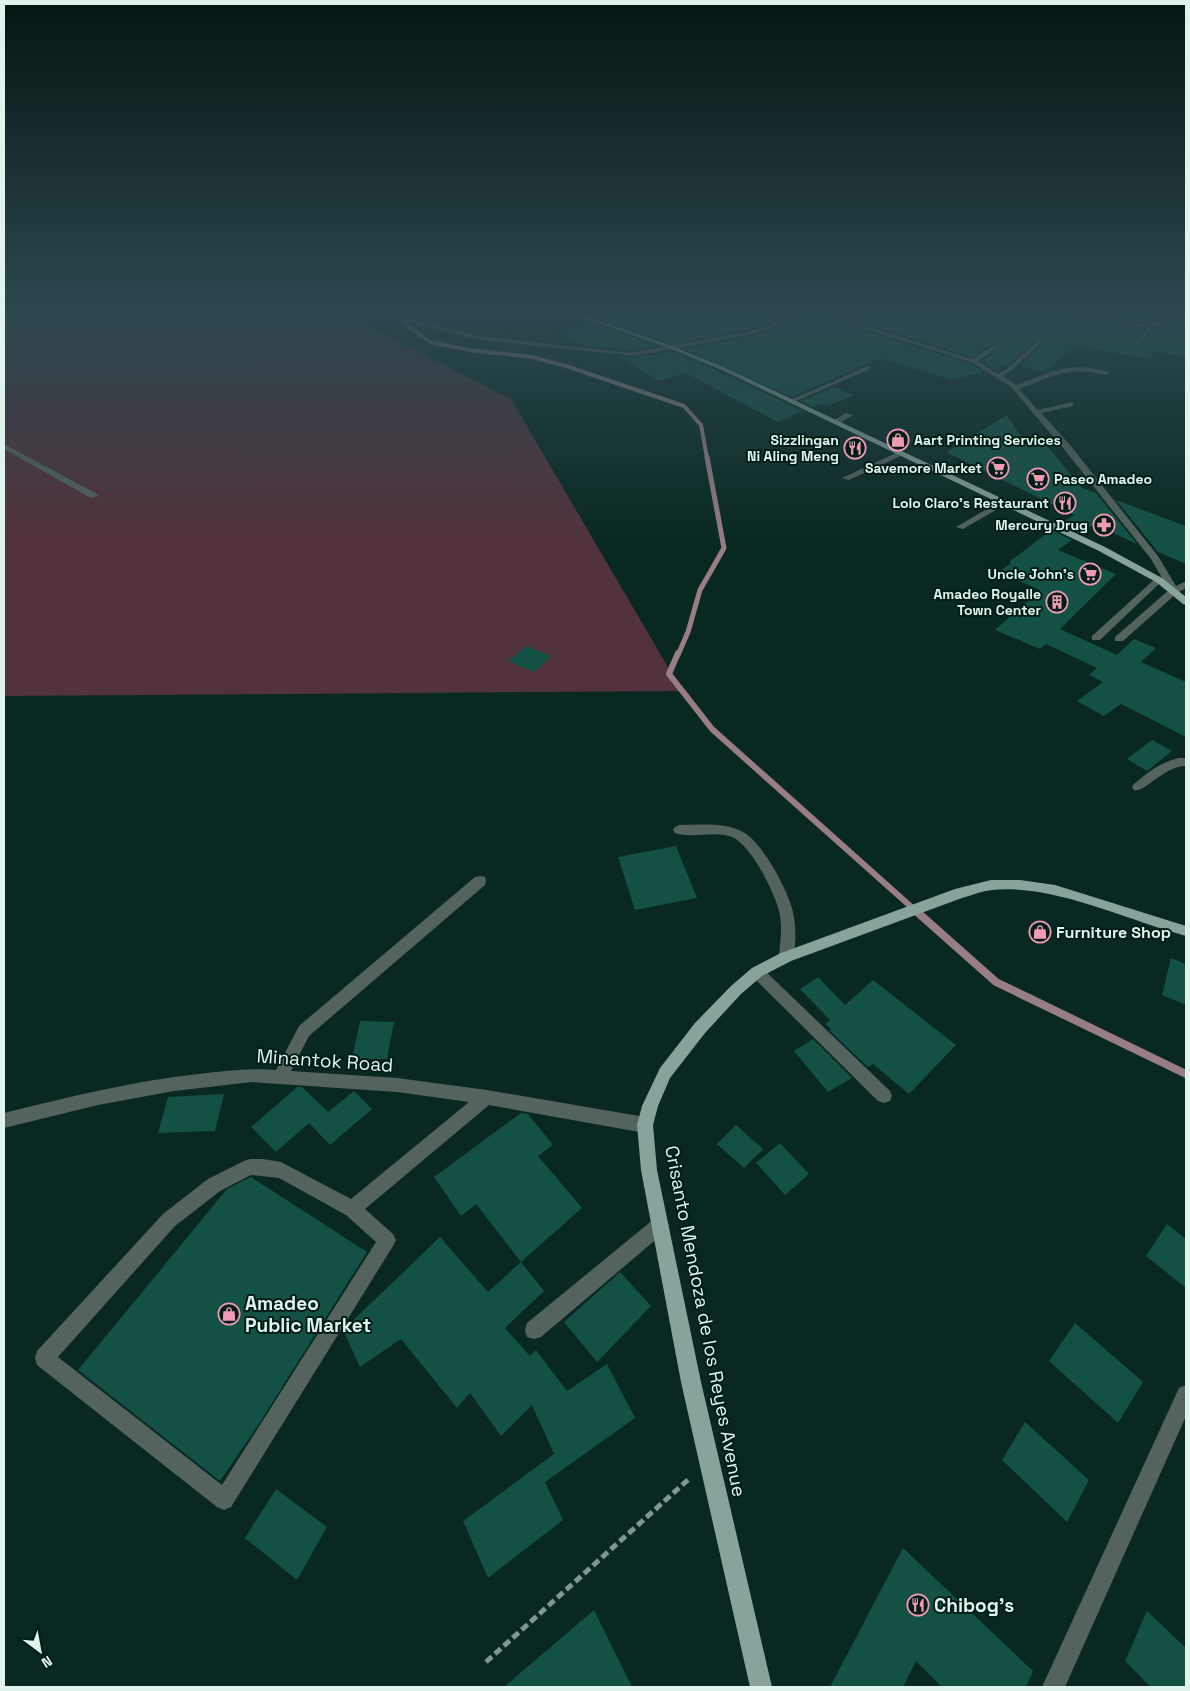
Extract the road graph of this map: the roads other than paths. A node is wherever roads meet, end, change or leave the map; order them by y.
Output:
1 (762, 387) edge
2 (824, 387) edge
3 (1015, 388) edge
4 (792, 401) junction
5 (1070, 404) dead end
6 (1038, 412) junction
7 (849, 415) dead end
8 (835, 422) junction
9 (4, 446) edge
10 (901, 454) junction
11 (846, 478) dead end
12 (94, 496) dead end
13 (1004, 503) junction
14 (960, 527) dead end
15 (1159, 580) junction
16 (1186, 584) edge
17 (1174, 591) junction
18 (1186, 602) edge
19 (1096, 638) dead end
20 (1119, 639) dead end
21 (1186, 762) edge
22 (1138, 787) dead end
23 (679, 830) dead end
24 (480, 881) dead end
25 (1186, 931) edge
26 (786, 957) junction
27 (757, 972) junction
28 (280, 1077) junction
29 (884, 1096) dead end
30 (487, 1098) junction
31 (4, 1120) edge
32 (645, 1125) junction
33 (352, 1209) junction
34 (660, 1225) junction
35 (534, 1330) dead end
36 (1186, 1395) edge
37 (761, 1687) edge
38 (1052, 1687) edge

1 - 4 main road
2 - 4 street
3 - 6 street
4 - 8 main road
5 - 6 street
6 - 17 street
7 - 8 street
8 - 10 main road
9 - 12 street
10 - 11 street
10 - 13 main road
13 - 14 street
13 - 15 main road
15 - 17 main road
15 - 19 street
16 - 17 street
17 - 18 main road
17 - 20 street
21 - 22 street
23 - 26 street
24 - 28 street
25 - 26 main road, Crisanto Mendoza de los Reyes Avenue
26 - 27 main road, Crisanto Mendoza de los Reyes Avenue
27 - 29 street
27 - 32 main road, Crisanto Mendoza de los Reyes Avenue
28 - 30 street, Minantok Road
28 - 31 street, Minantok Road
30 - 32 street, Minantok Road
30 - 33 street
32 - 34 main road, Crisanto Mendoza de los Reyes Avenue
33 - 33 street
34 - 35 street
34 - 37 main road, Crisanto Mendoza de los Reyes Avenue
36 - 38 street

